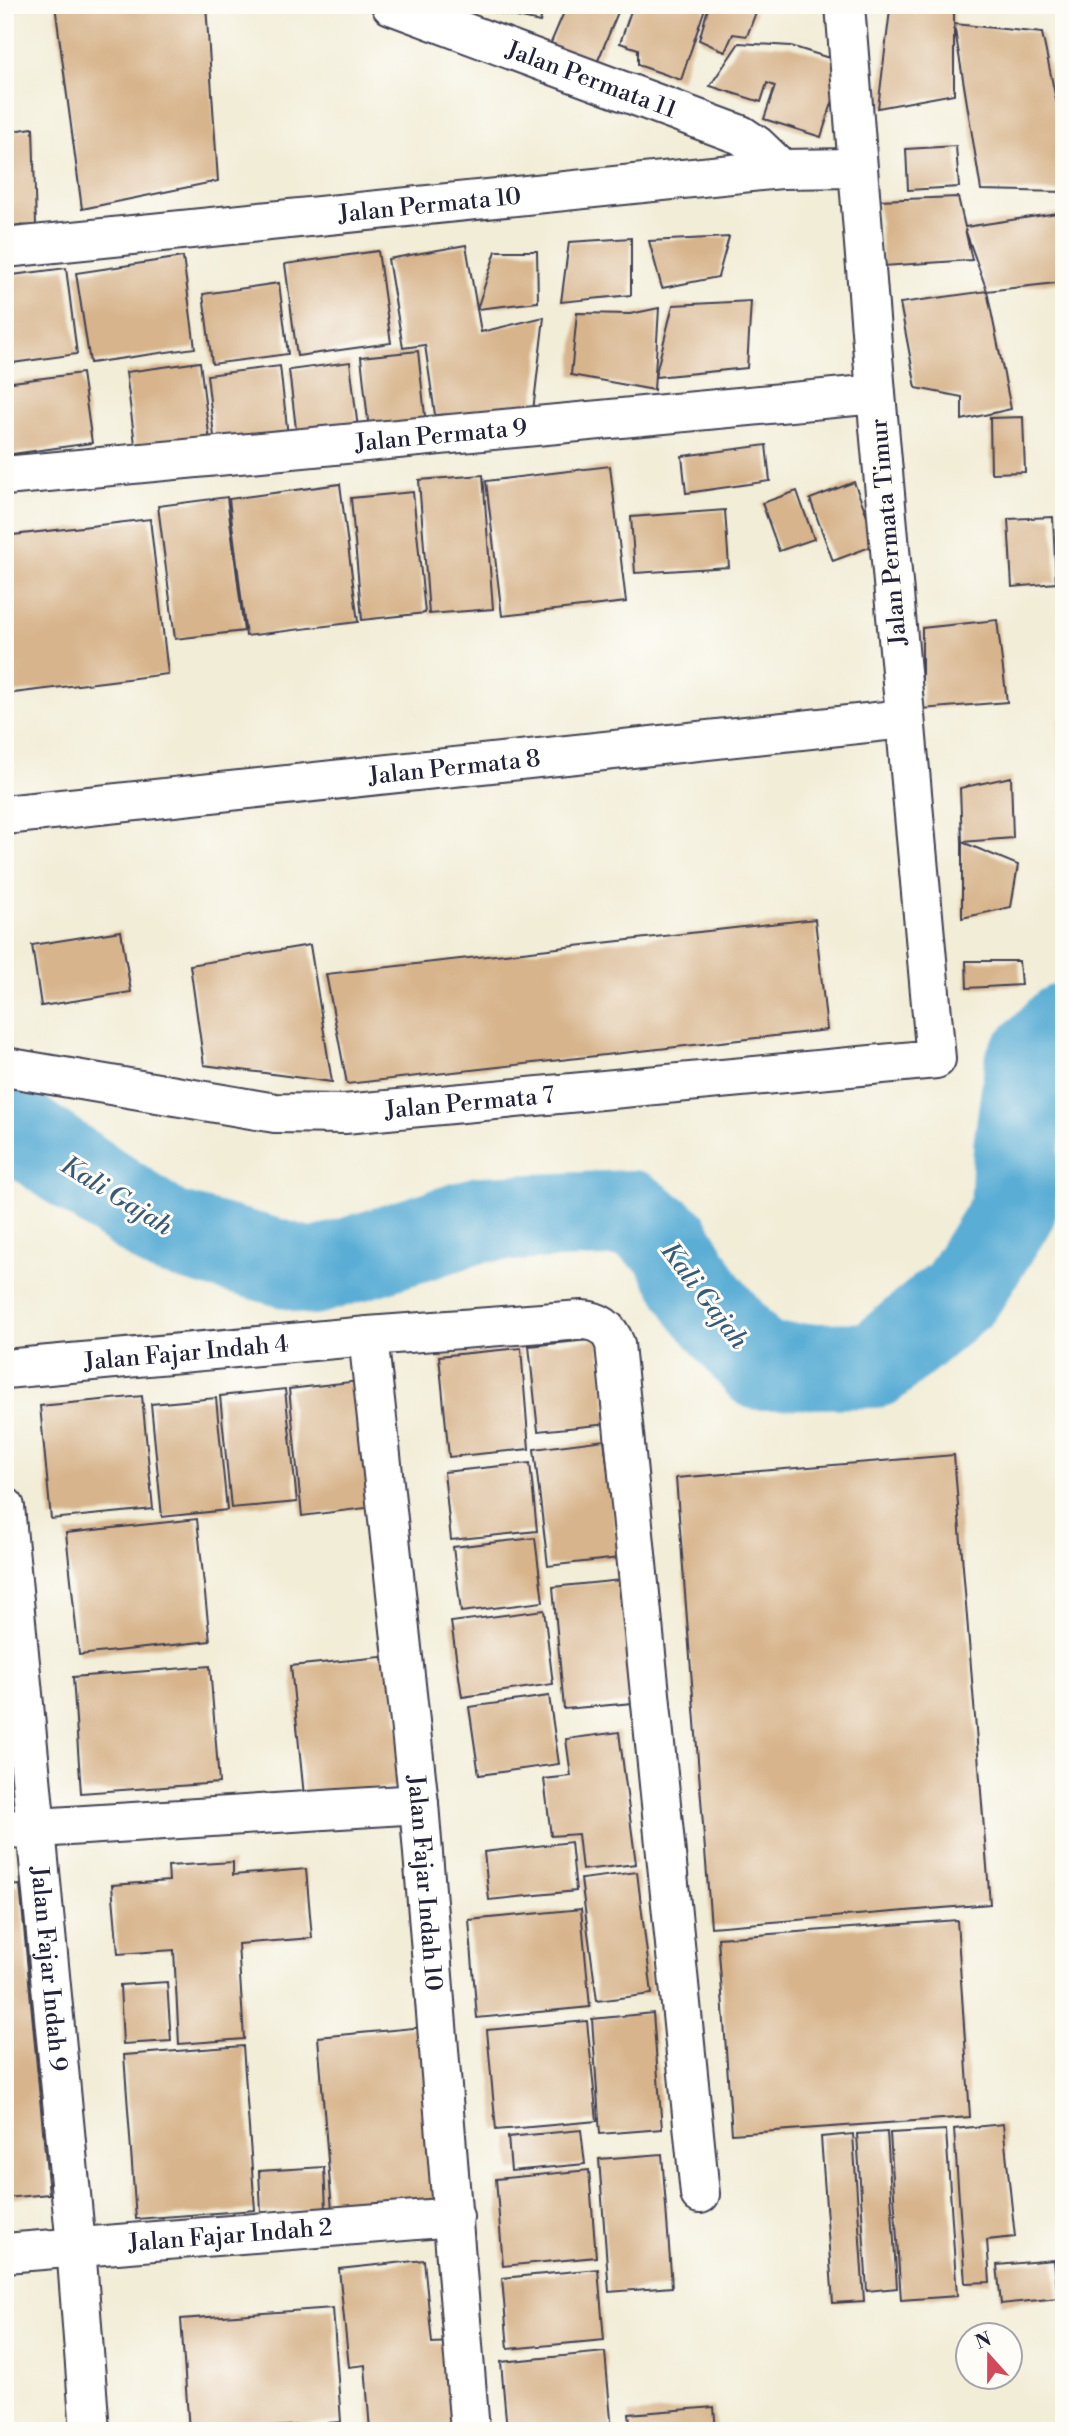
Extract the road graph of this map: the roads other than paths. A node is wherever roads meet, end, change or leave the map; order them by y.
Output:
1 (391, 5) edge
2 (845, 5) edge
3 (856, 168) junction
4 (781, 169) junction
5 (5, 248) edge
6 (876, 394) junction
7 (5, 476) edge
8 (904, 719) junction
9 (5, 815) edge
10 (936, 1059) joint
11 (5, 1067) edge
12 (368, 1336) junction
13 (5, 1368) edge
14 (5, 1507) edge
15 (419, 1804) junction
16 (21, 1828) edge
17 (700, 2194) dead end
18 (454, 2217) junction
19 (76, 2246) junction
20 (5, 2253) edge
21 (89, 2431) edge
22 (470, 2431) edge

1 - 4 street, Jalan Permata 11
2 - 3 street, Jalan Permata Timur
3 - 4 street, Jalan Permata 10
3 - 6 street, Jalan Permata Timur
4 - 5 street, Jalan Permata 10
6 - 7 street, Jalan Permata 9
6 - 8 street, Jalan Permata Timur
8 - 9 street, Jalan Permata 8
8 - 10 street, Jalan Permata Timur
10 - 11 street, Jalan Permata 7
12 - 13 street, Jalan Fajar Indah 4
12 - 15 street, Jalan Fajar Indah 10
12 - 17 street, Jalan Fajar Indah 4
14 - 16 street, Jalan Fajar Indah 9
15 - 16 street
15 - 18 street, Jalan Fajar Indah 10
16 - 19 street, Jalan Fajar Indah 9
18 - 19 street, Jalan Fajar Indah 2
18 - 22 street, Jalan Fajar Indah 10
19 - 20 street, Jalan Fajar Indah 2
19 - 21 street, Jalan Fajar Indah 9

